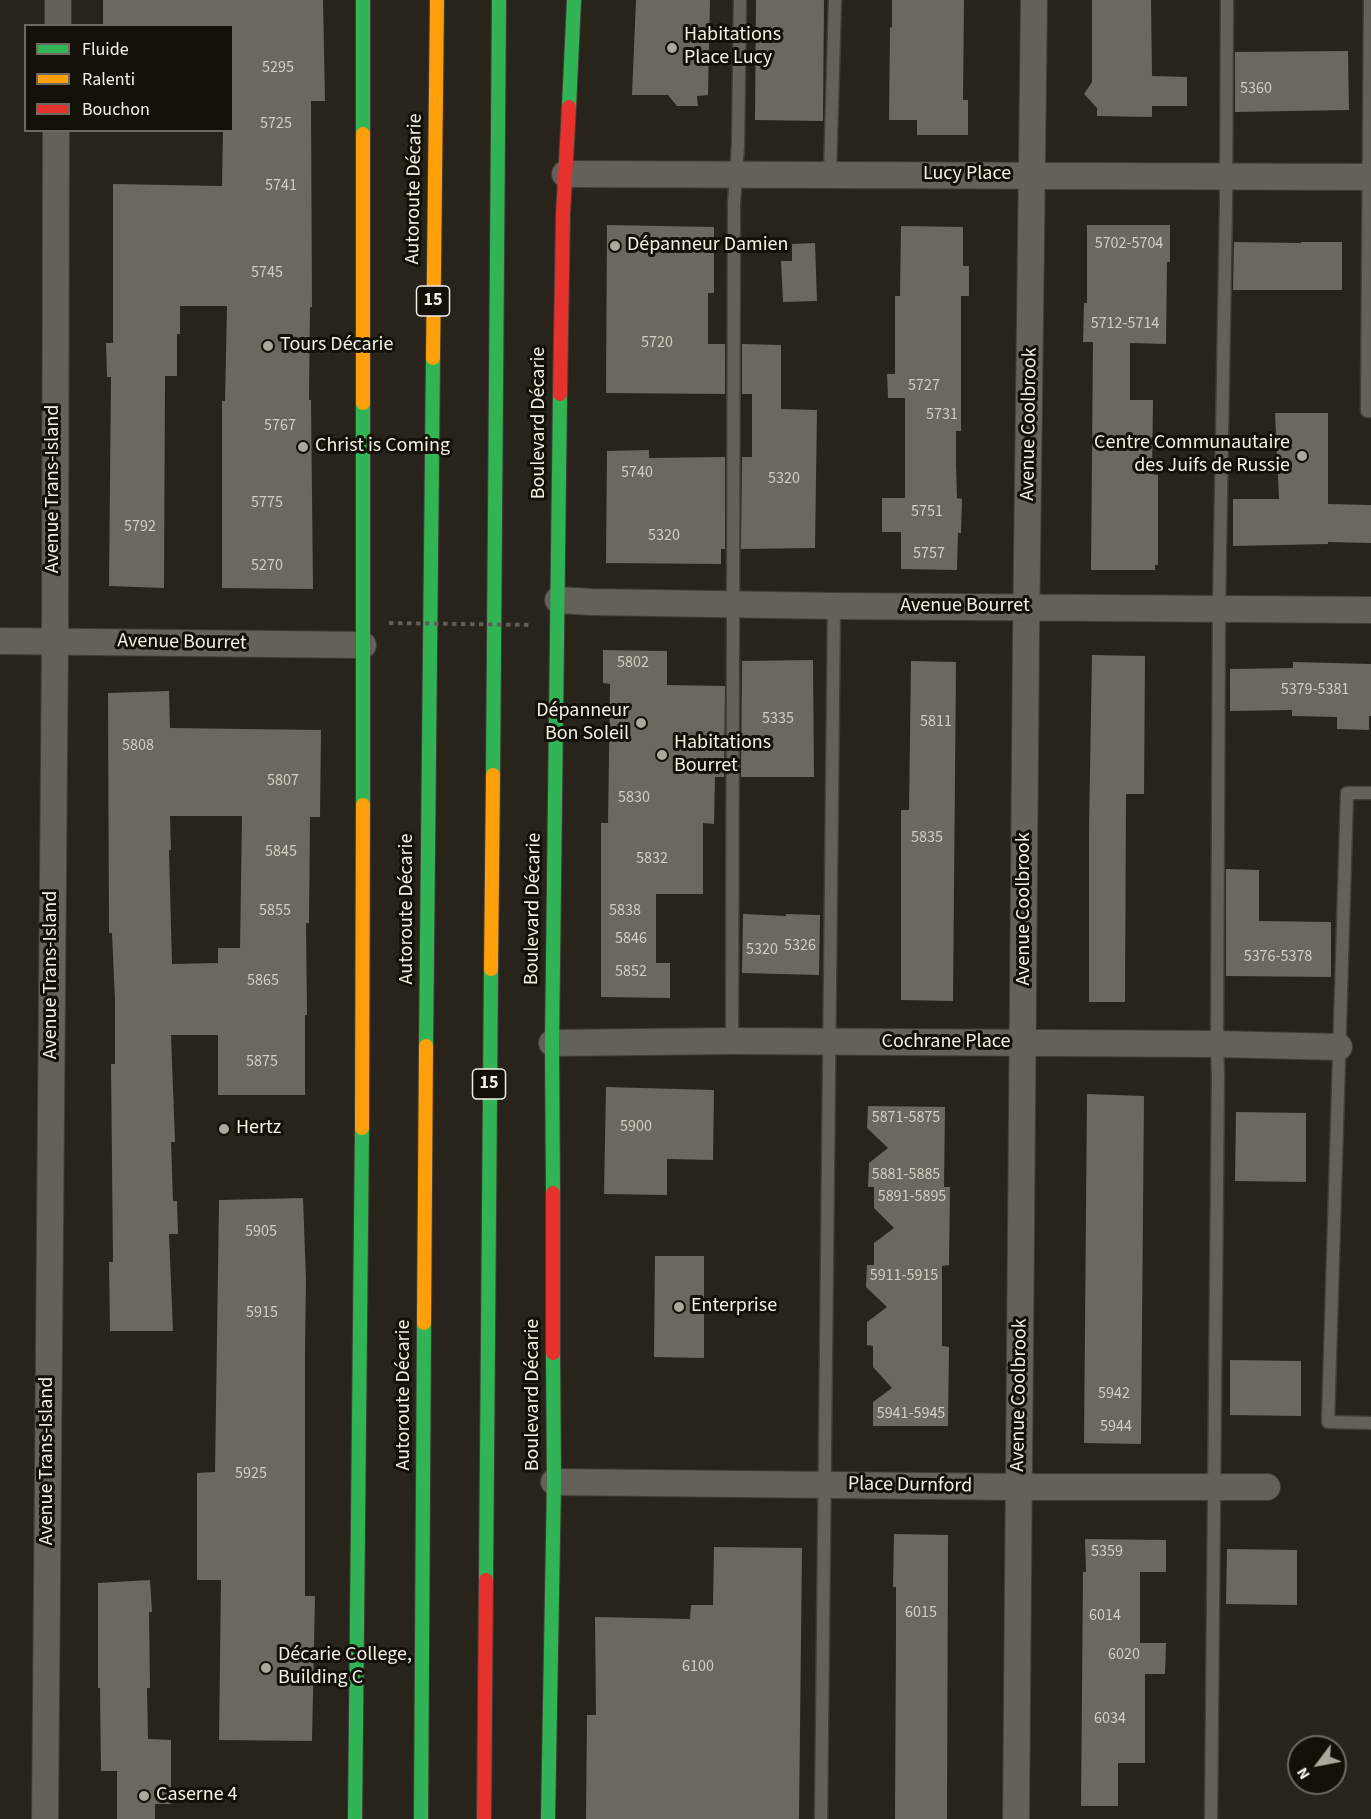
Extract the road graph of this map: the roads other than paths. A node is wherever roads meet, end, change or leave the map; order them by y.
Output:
1 (58, 0) edge
2 (363, 0) edge
3 (437, 0) edge
4 (499, 0) edge
5 (574, 0) edge
6 (740, 0) edge
7 (835, 0) edge
8 (1034, 0) edge
9 (1227, 0) edge
10 (1370, 0) edge
11 (58, 24) edge
12 (56, 132) edge
13 (565, 174) junction
14 (737, 174) junction
15 (830, 174) junction
16 (1032, 175) junction
17 (1226, 176) junction
18 (1368, 177) junction
19 (1371, 411) edge
20 (558, 600) junction
21 (732, 604) junction
22 (834, 606) junction
23 (1027, 607) junction
24 (1219, 608) junction
25 (1371, 610) edge
26 (0, 641) edge
27 (55, 641) junction
28 (363, 645) junction
29 (1371, 793) edge
30 (732, 1041) junction
31 (829, 1042) junction
32 (552, 1043) junction
33 (1024, 1044) junction
34 (1217, 1044) junction
35 (1339, 1047) junction
36 (1371, 1423) edge
37 (554, 1482) junction
38 (824, 1485) junction
39 (1020, 1487) junction
40 (1267, 1487) dead end
41 (1213, 1488) junction
42 (45, 1819) edge
43 (355, 1819) edge
44 (421, 1819) edge
45 (484, 1819) edge
46 (548, 1819) edge
47 (821, 1819) edge
48 (1016, 1819) edge
49 (1212, 1819) edge

1 - 11 street
2 - 28 main road
3 - 44 main road, Autoroute Décarie / 15
4 - 45 main road, 15
5 - 13 main road, Boulevard Décarie
6 - 14 lane
7 - 15 lane
8 - 16 street, Avenue Coolbrook
9 - 17 lane
10 - 18 lane
12 - 27 street, Avenue Trans-Island
13 - 14 street, Lucy Place
13 - 20 main road, Boulevard Décarie
14 - 15 street, Lucy Place
14 - 21 lane
15 - 16 street, Lucy Place
16 - 17 street, Lucy Place
16 - 23 street, Avenue Coolbrook
17 - 18 street, Lucy Place
17 - 24 lane
18 - 19 lane
20 - 21 street, Avenue Bourret
20 - 32 main road, Boulevard Décarie
21 - 22 street, Avenue Bourret
21 - 30 lane
22 - 23 street, Avenue Bourret
22 - 31 lane
23 - 24 street, Avenue Bourret
23 - 33 street, Avenue Coolbrook
24 - 25 street, Avenue Bourret
24 - 34 lane
26 - 27 street, Avenue Bourret
27 - 28 street, Avenue Bourret
27 - 42 street, Avenue Trans-Island
28 - 43 main road
29 - 35 lane
30 - 31 street, Cochrane Place
30 - 32 street, Cochrane Place
31 - 33 street, Cochrane Place
31 - 38 lane
32 - 37 main road, Boulevard Décarie
33 - 34 street, Cochrane Place
33 - 39 street, Avenue Coolbrook
34 - 35 street, Cochrane Place
34 - 41 lane
35 - 36 lane
37 - 38 street, Place Durnford
37 - 46 main road, Boulevard Décarie
38 - 39 street, Place Durnford
38 - 47 lane
39 - 41 street, Place Durnford
39 - 48 street, Avenue Coolbrook
40 - 41 street, Place Durnford
41 - 49 lane

